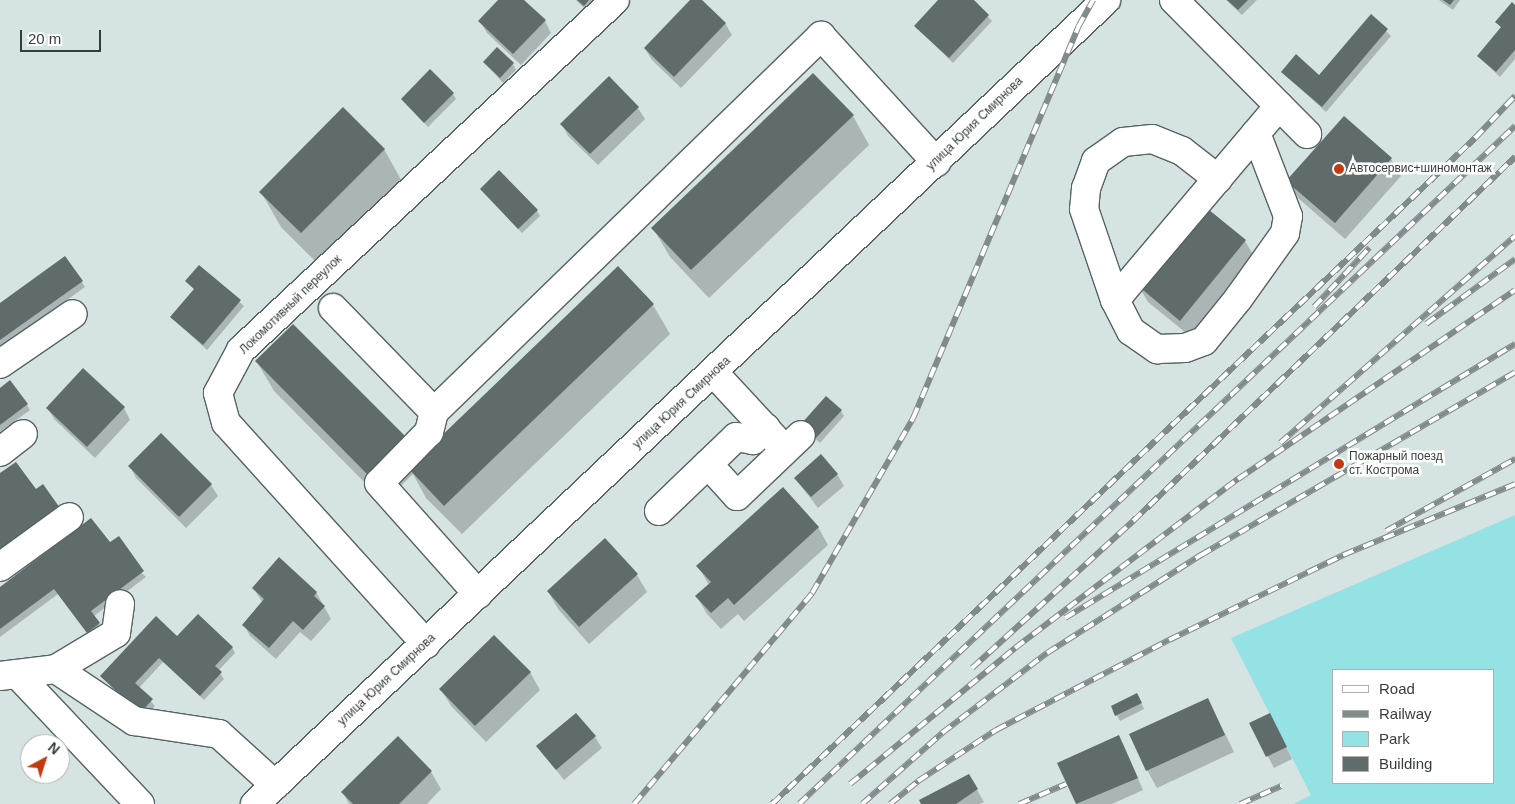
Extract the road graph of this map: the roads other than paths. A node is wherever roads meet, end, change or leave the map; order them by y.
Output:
1 (615, 0) edge
2 (1106, 0) edge
3 (1174, 0) edge
4 (1279, 106) junction
5 (1256, 133) junction
6 (1307, 134) dead end
7 (936, 162) junction
8 (1218, 179) junction
9 (1115, 300) junction
10 (333, 308) dead end
11 (73, 314) dead end
12 (0, 364) edge
13 (714, 372) junction
14 (434, 412) junction
15 (766, 428) junction
16 (23, 434) dead end
17 (0, 452) edge
18 (708, 464) junction
19 (659, 511) dead end
20 (69, 517) dead end
21 (0, 567) edge
22 (478, 594) junction
23 (120, 604) dead end
24 (426, 644) junction
25 (56, 669) junction
26 (8, 675) edge
27 (275, 785) junction
28 (140, 804) edge
29 (255, 804) edge

1 - 24 main road, Локомотивный переулок
2 - 7 main road, улица Юрия Смирнова
3 - 4 main road
4 - 5 main road
4 - 6 main road
5 - 8 main road
5 - 9 main road
7 - 13 main road, улица Юрия Смирнова
7 - 14 main road
8 - 9 main road
8 - 9 main road
10 - 14 main road
11 - 12 main road
13 - 15 main road
13 - 22 main road, улица Юрия Смирнова
14 - 22 main road
15 - 18 main road
15 - 18 main road
16 - 17 main road
18 - 19 main road
20 - 21 main road
22 - 24 main road, улица Юрия Смирнова
23 - 25 main road
24 - 27 main road, улица Юрия Смирнова
25 - 26 main road
25 - 27 main road
26 - 28 main road
27 - 29 main road, улица Юрия Смирнова

